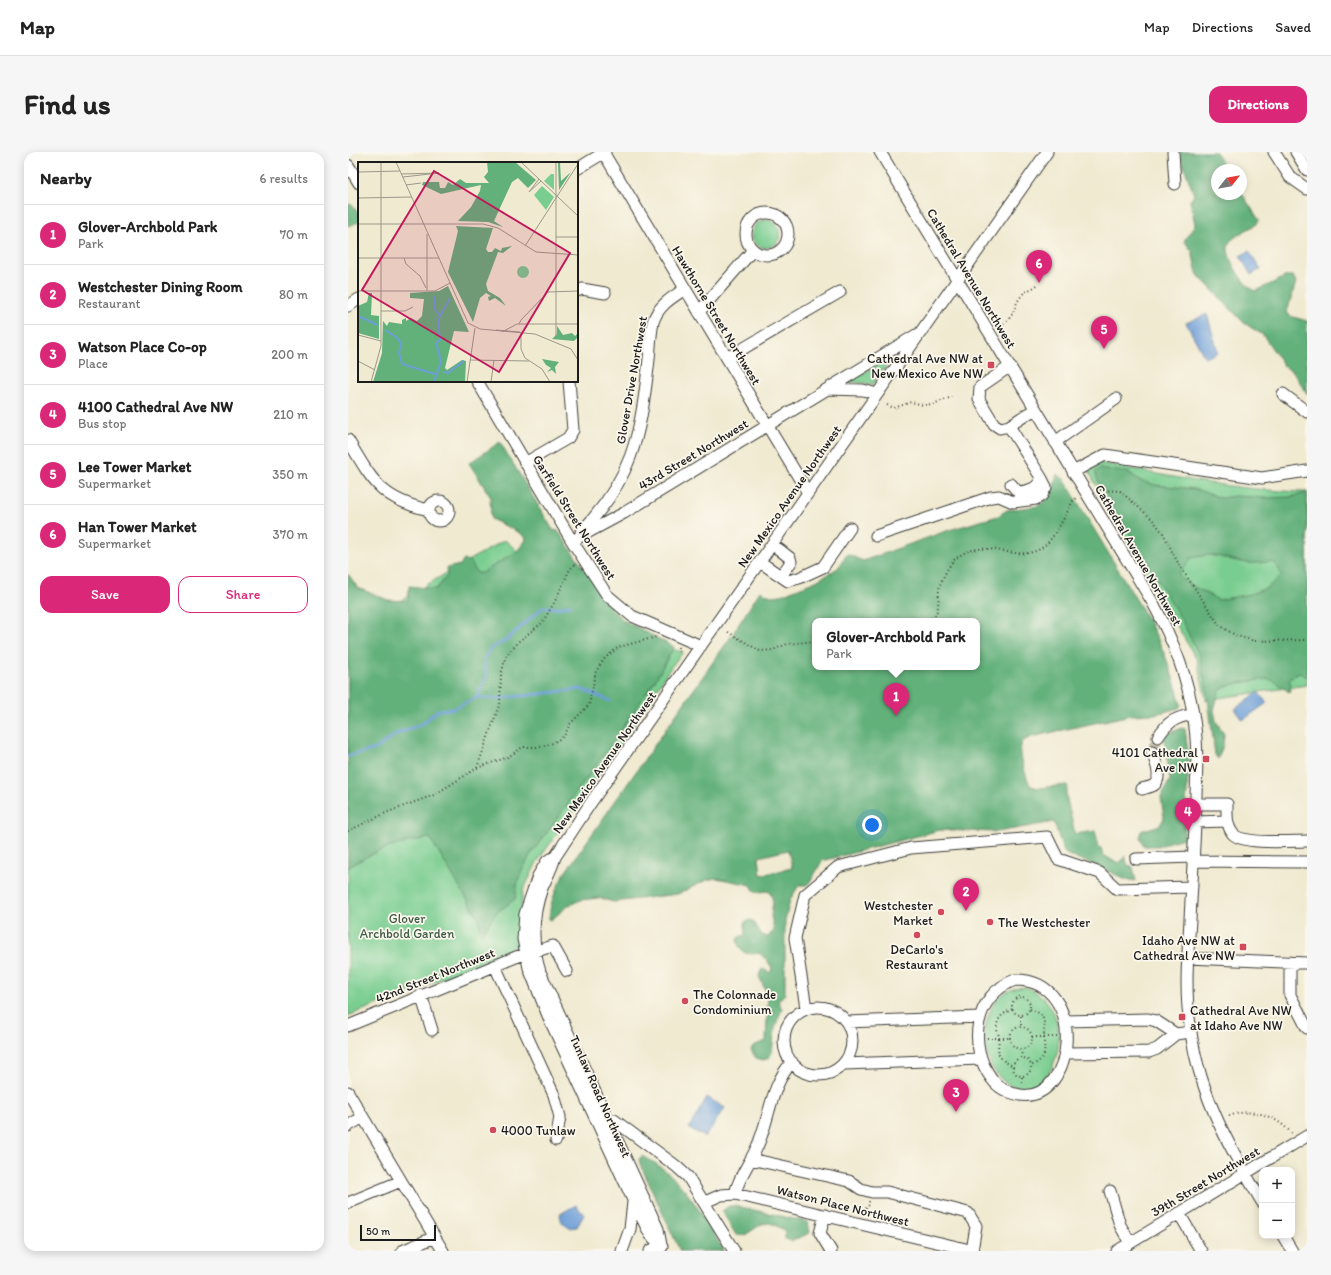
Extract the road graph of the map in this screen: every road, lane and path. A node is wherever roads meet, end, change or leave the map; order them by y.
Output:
1 (604, 152) edge
2 (880, 152) edge
3 (1046, 152) edge
4 (1173, 152) edge
5 (1274, 152) edge
6 (1296, 152) edge
7 (348, 165) edge
8 (578, 168) edge
9 (1307, 170) edge
10 (358, 181) edge
11 (1175, 184) dead end
12 (1307, 189) edge
13 (753, 250) dead end
14 (957, 280) junction
15 (1039, 283) dead end
16 (685, 289) junction
17 (578, 291) edge
18 (840, 292) dead end
19 (605, 293) dead end
20 (358, 300) edge
21 (348, 306) edge
22 (699, 312) junction
23 (1000, 326) dead end
24 (920, 333) junction
25 (727, 358) junction
26 (1010, 367) junction
27 (477, 382) edge
28 (569, 382) edge
29 (828, 389) junction
30 (877, 394) junction
31 (1283, 394) dead end
32 (952, 396) dead end
33 (1116, 399) dead end
34 (887, 405) dead end
35 (1035, 409) junction
36 (1307, 412) edge
37 (768, 426) junction
38 (1009, 426) junction
39 (348, 440) edge
40 (1055, 442) junction
41 (525, 462) junction
42 (1307, 471) edge
43 (1073, 472) junction
44 (1042, 479) junction
45 (1011, 484) dead end
46 (1100, 490) dead end
47 (808, 493) junction
48 (1077, 498) dead end
49 (429, 510) dead end
50 (850, 528) dead end
51 (876, 536) dead end
52 (572, 541) junction
53 (772, 544) junction
54 (582, 558) junction
55 (760, 562) junction
56 (781, 576) junction
57 (932, 618) edge
58 (728, 632) dead end
59 (657, 637) dead end
60 (1307, 640) edge
61 (812, 641) edge
62 (671, 644) dead end
63 (701, 646) junction
64 (680, 654) dead end
65 (1194, 714) junction
66 (1158, 737) tunnel mouth
67 (1152, 752) tunnel mouth
68 (477, 768) junction
69 (1142, 789) dead end
70 (1196, 804) junction
71 (1226, 821) junction
72 (1195, 822) junction
73 (348, 831) edge
74 (1307, 841) edge
75 (1136, 859) dead end
76 (1193, 859) junction
77 (1307, 862) edge
78 (1192, 887) junction
79 (530, 953) junction
80 (1188, 958) junction
81 (1290, 962) junction
82 (1307, 963) edge
83 (495, 966) junction
84 (567, 970) dead end
85 (421, 995) junction
86 (806, 1008) junction
87 (1012, 1009) junction
88 (1030, 1009) junction
89 (1021, 1015) junction
90 (980, 1017) junction
91 (1065, 1021) junction
92 (847, 1022) junction
93 (1021, 1025) junction
94 (348, 1026) edge
95 (1307, 1028) edge
96 (432, 1030) dead end
97 (1190, 1032) junction
98 (1176, 1034) junction
99 (1032, 1037) junction
100 (1044, 1037) junction
101 (999, 1038) junction
102 (1010, 1038) junction
103 (984, 1039) dead end
104 (1061, 1040) dead end
105 (1022, 1050) junction
106 (1066, 1053) junction
107 (1022, 1058) junction
108 (981, 1059) junction
109 (792, 1062) junction
110 (844, 1064) junction
111 (1013, 1066) junction
112 (1031, 1066) junction
113 (1022, 1077) junction
114 (1022, 1089) dead end
115 (348, 1092) edge
116 (1229, 1116) dead end
117 (363, 1117) junction
118 (608, 1119) junction
119 (597, 1124) junction
120 (348, 1126) edge
121 (1292, 1134) dead end
122 (556, 1140) dead end
123 (1305, 1141) edge
124 (751, 1159) junction
125 (1245, 1173) junction
126 (401, 1180) junction
127 (1110, 1191) dead end
128 (735, 1194) junction
129 (1259, 1197) edge
130 (633, 1200) junction
131 (705, 1202) junction
132 (348, 1203) edge
133 (1179, 1213) junction
134 (825, 1215) junction
135 (435, 1237) junction
136 (1285, 1239) edge
137 (1130, 1243) junction
138 (940, 1247) edge
139 (662, 1248) edge
140 (402, 1251) edge
141 (443, 1251) edge
142 (622, 1251) edge
143 (650, 1251) edge
144 (734, 1251) edge
145 (831, 1251) edge
146 (973, 1251) edge
147 (1117, 1251) edge
148 (1202, 1251) edge
149 (1292, 1251) edge

1 - 8 street
1 - 16 street, Hawthorne Street Northwest
2 - 14 street, Cathedral Avenue Northwest
3 - 14 street, New Mexico Avenue Northwest
4 - 11 street
5 - 12 street
6 - 9 street
7 - 10 street
13 - 22 street
14 - 24 street, New Mexico Avenue Northwest
14 - 26 street, Cathedral Avenue Northwest
15 - 23 path
16 - 22 street, Hawthorne Street Northwest
16 - 52 street, Glover Drive Northwest
17 - 19 street
18 - 25 street
20 - 21 street
22 - 25 street, Hawthorne Street Northwest
24 - 29 street, 43rd Street Northwest
24 - 30 street, New Mexico Avenue Northwest
25 - 37 street, Hawthorne Street Northwest
26 - 35 street, Cathedral Avenue Northwest
26 - 38 street
27 - 41 street, Garfield Street Northwest
28 - 41 street
29 - 30 street
29 - 37 street, 43rd Street Northwest
30 - 47 street, New Mexico Avenue Northwest
31 - 36 street
32 - 34 path
33 - 40 street
35 - 38 street
35 - 40 street, Cathedral Avenue Northwest
37 - 47 street, Hawthorne Street Northwest
37 - 52 street, 43rd Street Northwest
38 - 44 street
39 - 49 street
40 - 43 street, Cathedral Avenue Northwest
41 - 52 street, Garfield Street Northwest
42 - 43 street
43 - 65 street, Cathedral Avenue Northwest
44 - 45 street
44 - 51 street
46 - 60 path
47 - 53 street, New Mexico Avenue Northwest
48 - 57 path
50 - 56 street
52 - 54 street, Garfield Street Northwest
53 - 55 street, New Mexico Avenue Northwest
53 - 56 street
54 - 63 street, Garfield Street Northwest
54 - 68 path
55 - 56 street
55 - 63 street, New Mexico Avenue Northwest
58 - 61 path
59 - 68 path
62 - 64 path
63 - 79 street, New Mexico Avenue Northwest
65 - 66 street
65 - 70 street, Cathedral Avenue Northwest
67 - 69 street
68 - 73 path
70 - 71 street
70 - 72 street, Cathedral Avenue Northwest
71 - 72 street
71 - 74 street
72 - 76 street, Cathedral Avenue Northwest
75 - 76 street
76 - 77 street
76 - 78 street, Cathedral Avenue Northwest
78 - 80 street, Cathedral Avenue Northwest
78 - 86 street
79 - 83 street, 42nd Street Northwest
79 - 84 street, 42nd Street Northwest
79 - 118 street, Tunlaw Road Northwest
79 - 119 street, Tunlaw Road Northwest
80 - 81 street
80 - 97 street, Cathedral Avenue Northwest
81 - 82 street
81 - 95 street
83 - 85 street, 42nd Street Northwest
83 - 122 street
85 - 94 street, 42nd Street Northwest
85 - 96 street
86 - 92 street
86 - 109 street
87 - 88 path
87 - 89 path
87 - 101 path
88 - 89 path
88 - 100 path
89 - 93 path
90 - 91 street
90 - 92 street
90 - 108 street
91 - 98 street
91 - 106 street
92 - 110 street
93 - 99 path
93 - 102 path
97 - 98 street
97 - 125 street, Cathedral Avenue Northwest
98 - 106 street
99 - 100 path
99 - 105 path
100 - 104 path
100 - 112 path
101 - 102 path
101 - 103 path
101 - 111 path
102 - 105 path
105 - 107 path
106 - 108 street
107 - 111 path
107 - 112 path
108 - 110 street
109 - 110 street
109 - 124 street
111 - 113 path
112 - 113 path
113 - 114 path
115 - 117 street
116 - 121 path
117 - 120 street
117 - 126 street
118 - 119 street
118 - 131 street
118 - 139 street, Tunlaw Road Northwest
119 - 130 street, Tunlaw Road Northwest
123 - 125 street, 39th Street Northwest
124 - 128 street
124 - 146 street
125 - 129 street, Cathedral Avenue Northwest
125 - 133 street, 39th Street Northwest
126 - 132 street
126 - 135 street
127 - 137 street
128 - 131 street, Watson Place Northwest
128 - 134 street, Watson Place Northwest
130 - 139 street, Tunlaw Road Northwest
130 - 142 street
131 - 144 street
133 - 137 street, 39th Street Northwest
133 - 148 street
134 - 138 street, Watson Place Northwest
134 - 145 street
135 - 140 street
135 - 141 street
136 - 149 street
137 - 147 street, 39th Street Northwest
138 - 146 street, Watson Place Northwest
139 - 143 street

